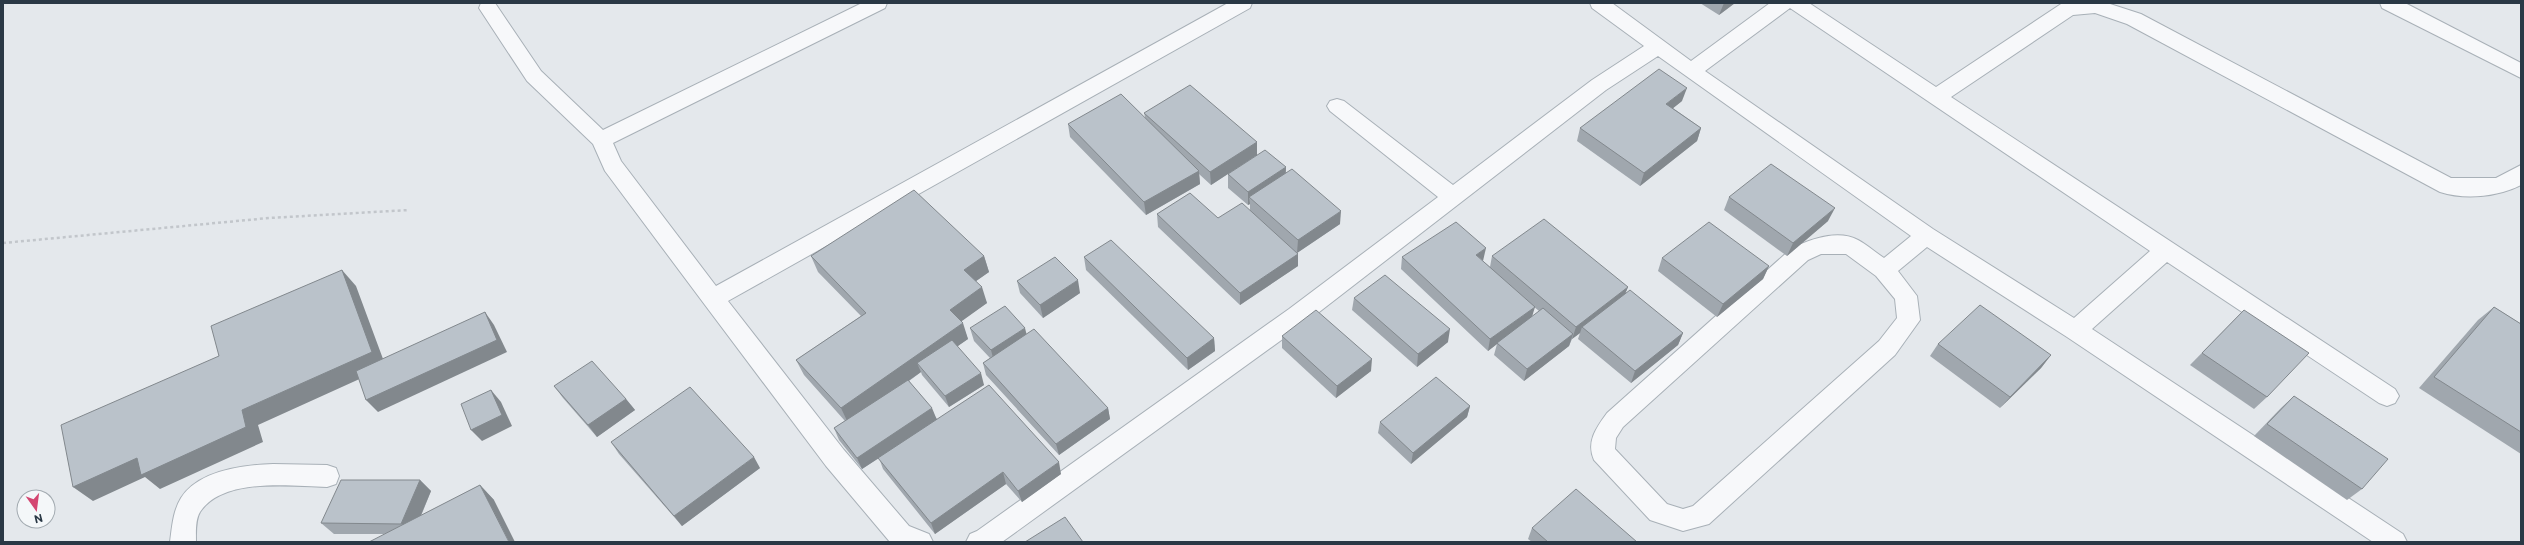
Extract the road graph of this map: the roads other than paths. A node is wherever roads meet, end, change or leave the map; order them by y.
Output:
1 (878, 3) edge
2 (1599, 3) edge
3 (1783, 3) edge
4 (1796, 3) edge
5 (2389, 3) edge
6 (2098, 4) edge
7 (491, 5) edge
8 (1235, 5) edge
9 (1659, 46) junction
10 (1691, 71) junction
11 (2521, 71) edge
12 (1937, 96) junction
13 (1337, 106) dead end
14 (601, 140) junction
15 (2521, 173) edge
16 (1452, 196) junction
17 (1926, 234) junction
18 (2166, 250) junction
19 (1884, 270) junction
20 (713, 299) junction
21 (2075, 330) junction
22 (2387, 396) dead end
23 (326, 476) dead end
24 (183, 542) edge
25 (920, 542) edge
26 (979, 542) edge
27 (2394, 542) edge

1 - 14 street
2 - 9 street
3 - 10 street
4 - 12 street
5 - 11 street
6 - 12 street
6 - 15 street
7 - 14 street
8 - 20 street
9 - 10 street
9 - 16 street
10 - 17 street
12 - 18 street
13 - 16 street
14 - 20 street
16 - 26 street
17 - 19 street
17 - 21 street
18 - 21 street
18 - 22 street
19 - 19 street
20 - 25 street
21 - 27 street
23 - 24 street

